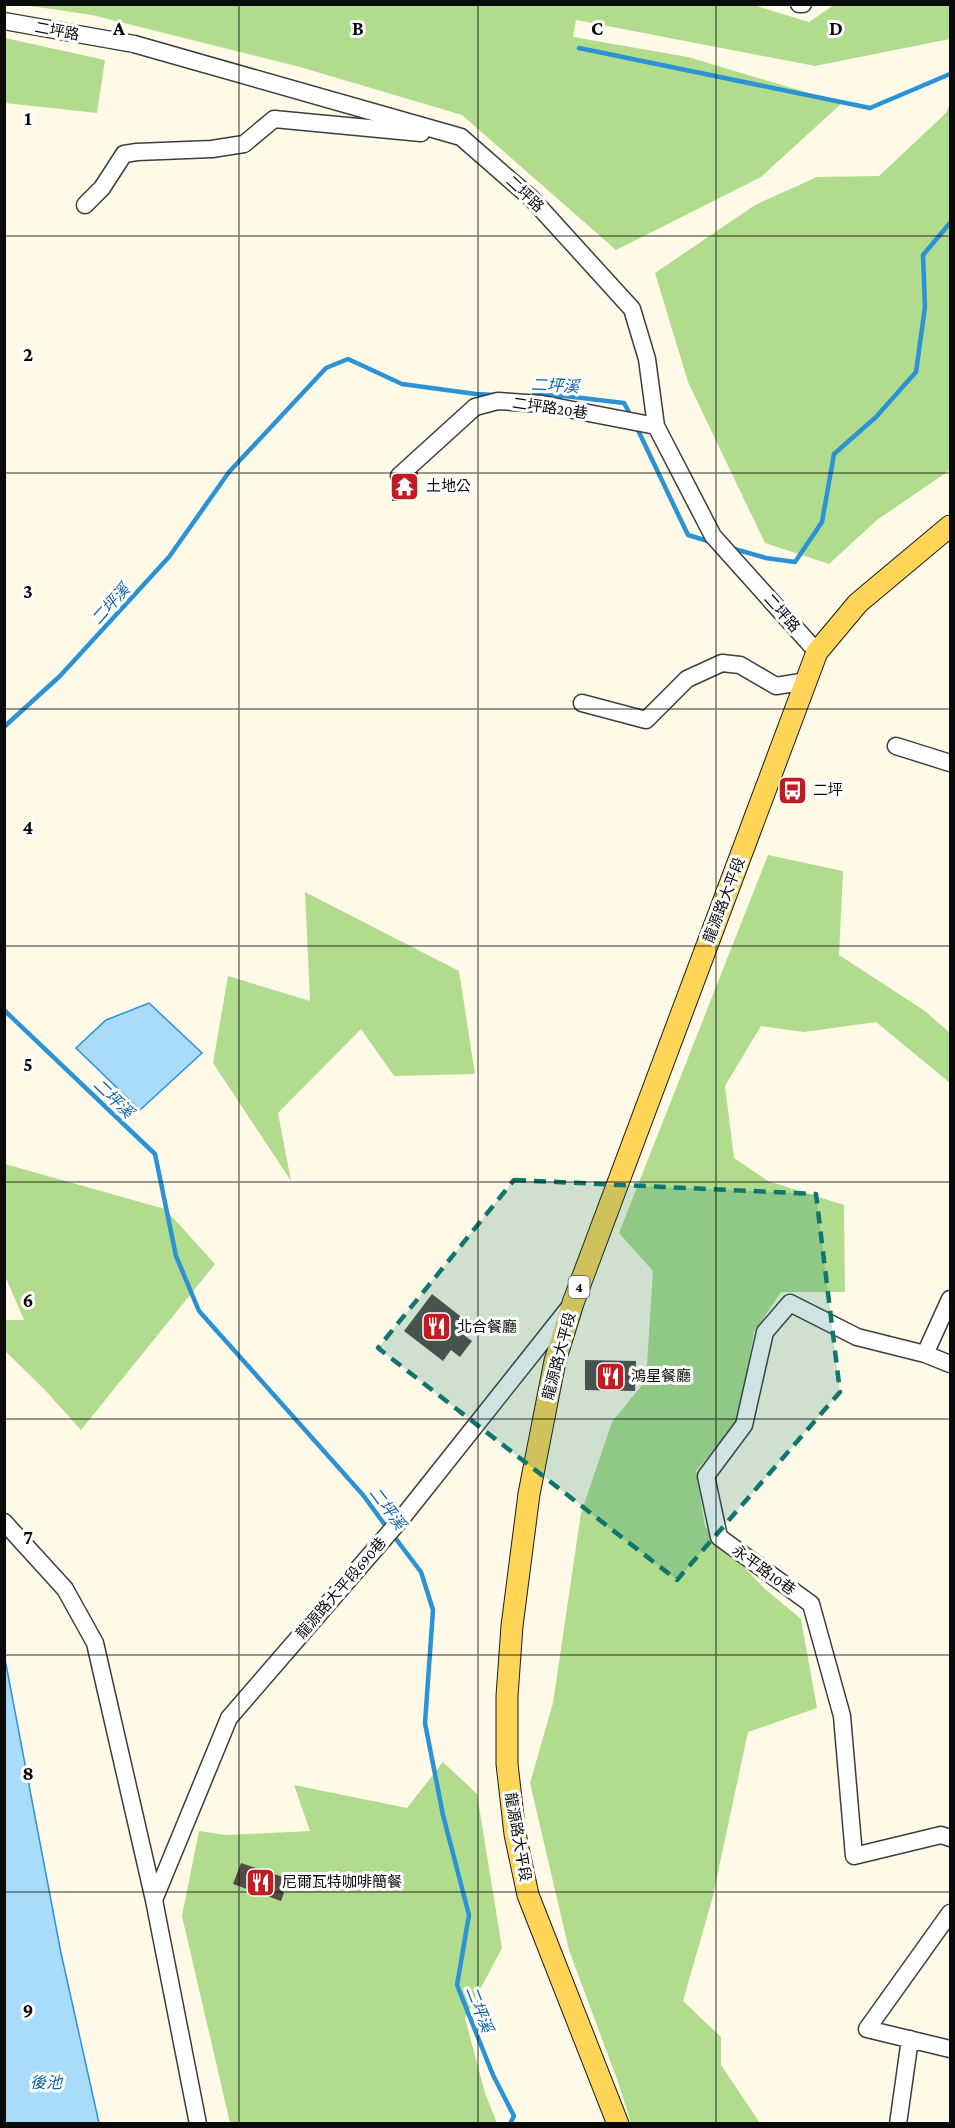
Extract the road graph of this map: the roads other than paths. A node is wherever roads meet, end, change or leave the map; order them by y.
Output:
1 (4, 21) edge
2 (461, 136) junction
3 (85, 205) dead end
4 (656, 426) junction
5 (399, 476) dead end
6 (951, 526) edge
7 (818, 652) junction
8 (807, 681) junction
9 (582, 703) dead end
10 (896, 746) dead end
11 (951, 763) edge
12 (951, 1299) edge
13 (573, 1303) junction
14 (925, 1354) junction
15 (951, 1364) edge
16 (4, 1522) edge
17 (951, 1838) edge
18 (154, 1900) junction
19 (951, 1913) edge
20 (910, 2039) junction
21 (951, 2049) edge
22 (198, 2124) edge
23 (618, 2124) edge
24 (898, 2124) edge

1 - 2 street, 二坪路
2 - 3 street
2 - 4 street, 二坪路
4 - 5 street, 二坪路20巷
4 - 7 street, 二坪路
6 - 7 main road, 龍源路大平段 / 4
7 - 8 main road, 龍源路大平段 / 4
8 - 9 street
8 - 13 main road, 龍源路大平段 / 4
10 - 11 street
12 - 14 street
13 - 18 street, 龍源路大平段690巷
13 - 23 main road, 龍源路大平段 / 4
14 - 15 street
14 - 17 street, 永平路10巷
16 - 18 street
18 - 22 street
19 - 20 street
20 - 21 street
20 - 24 street

